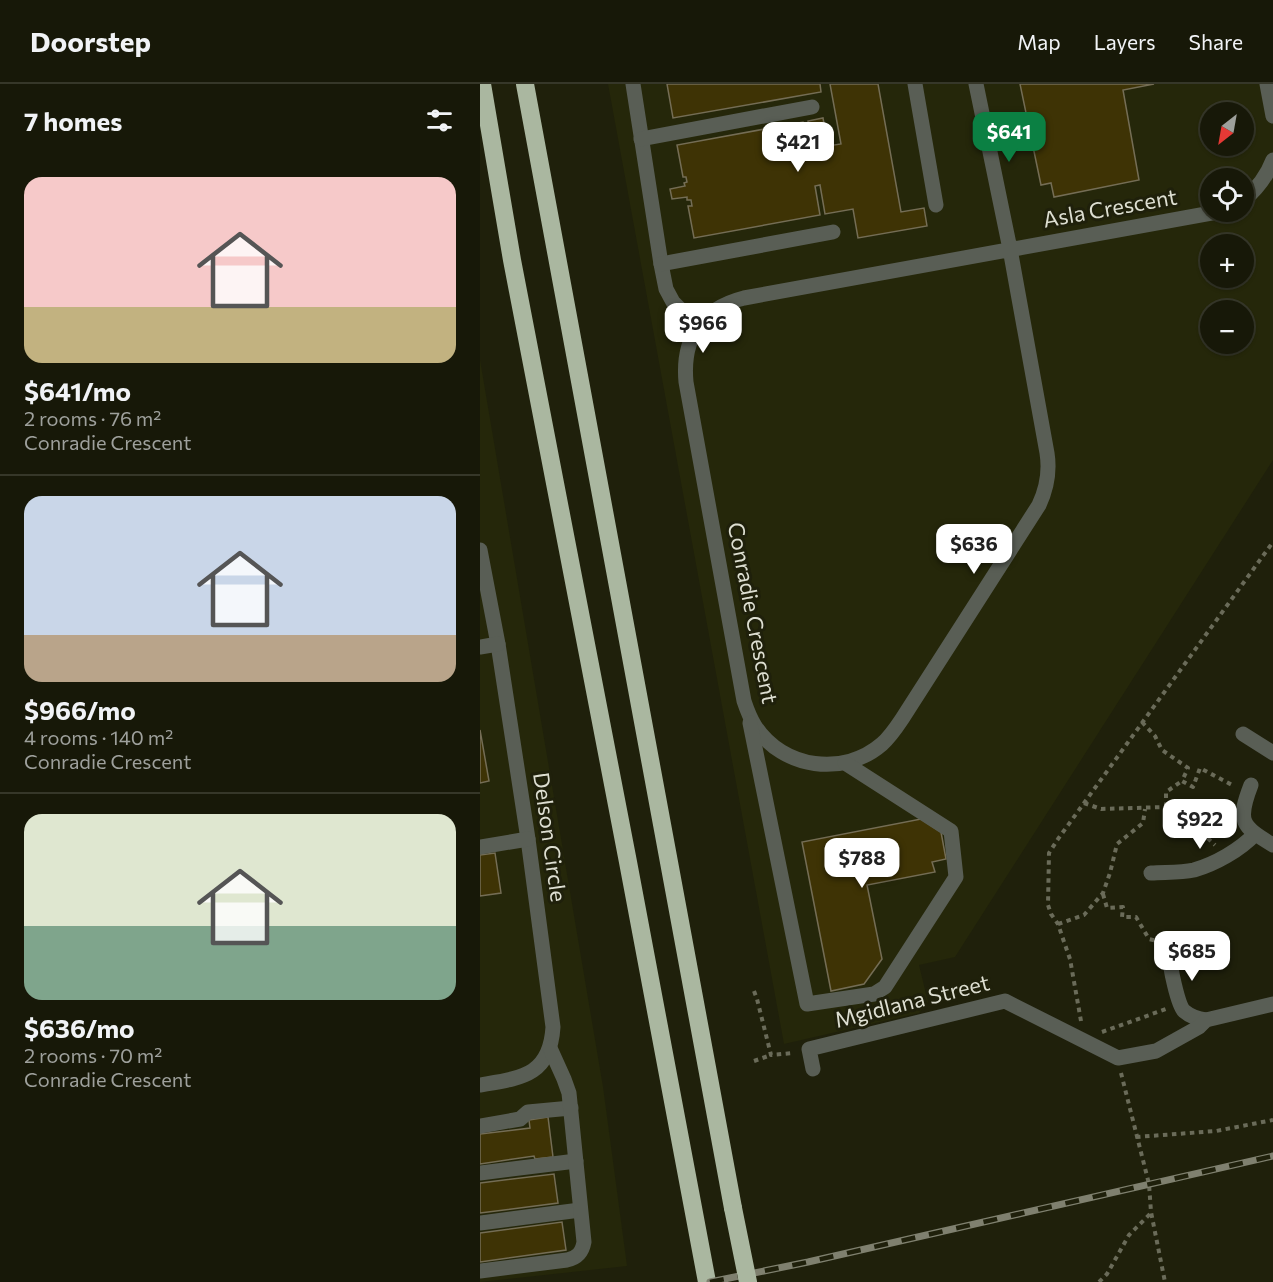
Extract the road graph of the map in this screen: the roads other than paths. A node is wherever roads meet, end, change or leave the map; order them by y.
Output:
1 (482, 84) edge
2 (525, 84) edge
3 (633, 84) edge
4 (915, 84) edge
5 (976, 84) edge
6 (1267, 84) edge
7 (812, 107) dead end
8 (1273, 116) edge
9 (641, 139) junction
10 (1273, 160) edge
11 (1254, 192) edge
12 (936, 205) dead end
13 (1200, 215) edge
14 (832, 232) dead end
15 (1010, 249) junction
16 (661, 264) junction
17 (698, 327) junction
18 (481, 557) edge
19 (498, 644) junction
20 (480, 647) edge
21 (749, 715) junction
22 (1243, 734) dead end
23 (1273, 753) edge
24 (845, 763) junction
25 (1251, 785) dead end
26 (1255, 834) junction
27 (528, 839) junction
28 (1273, 844) edge
29 (480, 847) edge
30 (1151, 873) dead end
31 (1177, 942) road end
32 (1273, 1004) edge
33 (1206, 1020) junction
34 (550, 1048) junction
35 (813, 1069) dead end
36 (480, 1085) edge
37 (571, 1108) junction
38 (480, 1126) edge
39 (576, 1161) junction
40 (480, 1173) edge
41 (580, 1210) junction
42 (480, 1223) edge
43 (480, 1271) edge
44 (707, 1282) edge
45 (748, 1282) edge

1 - 44 highway
2 - 45 highway, bridge
3 - 9 street
4 - 12 street
5 - 15 street, Conradie Crescent
6 - 8 street
7 - 9 street
9 - 16 street
10 - 11 street
13 - 15 street, Asla Crescent
14 - 16 street
15 - 17 street, Conradie Crescent
15 - 24 street, Conradie Crescent
16 - 17 street
17 - 21 street, Conradie Crescent
18 - 19 street, Delson Circle
19 - 20 street
19 - 27 street, Delson Circle
21 - 24 street, Conradie Crescent
21 - 24 street
22 - 23 street
25 - 26 street
26 - 28 street
26 - 30 street
27 - 29 street
27 - 34 street, Delson Circle
31 - 33 street
32 - 33 street
33 - 35 street, Mgidlana Street
34 - 36 street
34 - 37 street
37 - 38 street
37 - 39 street
39 - 40 street
39 - 41 street
41 - 42 street
41 - 43 street

